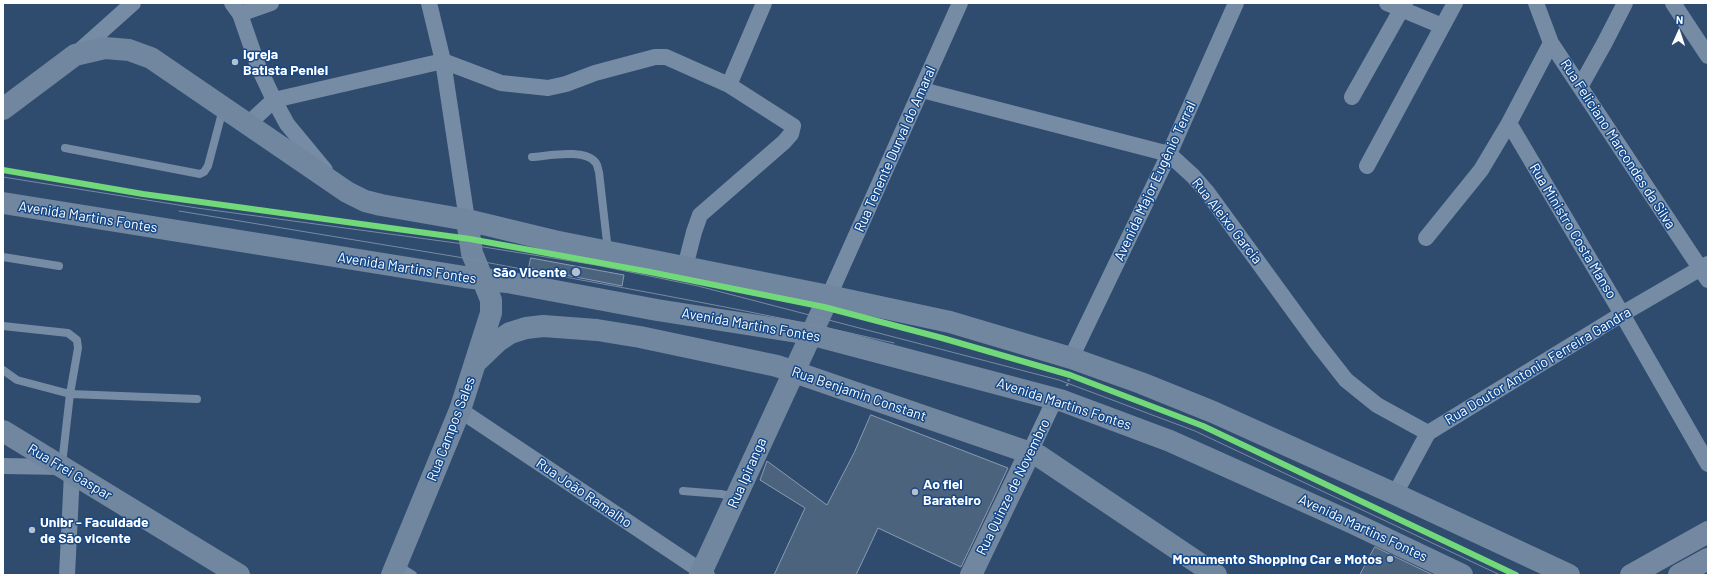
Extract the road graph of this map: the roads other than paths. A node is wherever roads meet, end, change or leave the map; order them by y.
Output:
1 (133, 3) edge
2 (271, 3) edge
3 (429, 3) edge
4 (764, 3) edge
5 (960, 3) edge
6 (1236, 3) edge
7 (1387, 3) edge
8 (1455, 3) edge
9 (1536, 3) edge
10 (1625, 3) edge
11 (1673, 3) edge
12 (1404, 6) edge
13 (236, 8) edge
14 (1442, 26) junction
15 (1551, 43) junction
16 (75, 55) junction
17 (1708, 56) edge
18 (443, 61) junction
19 (729, 85) junction
20 (1580, 87) junction
21 (922, 90) junction
22 (1352, 97) dead end
23 (274, 100) junction
24 (223, 108) junction
25 (3, 109) edge
26 (1509, 123) junction
27 (248, 124) junction
28 (65, 148) dead end
29 (1169, 154) junction
30 (532, 157) dead end
31 (1367, 166) dead end
32 (340, 187) junction
33 (3, 203) edge
34 (467, 220) junction
35 (1426, 238) dead end
36 (608, 251) junction
37 (3, 257) edge
38 (59, 266) dead end
39 (685, 267) junction
40 (1705, 271) edge
41 (482, 280) junction
42 (829, 296) junction
43 (1622, 314) junction
44 (3, 326) edge
45 (810, 334) junction
46 (475, 363) junction
47 (1067, 365) junction
48 (3, 370) edge
49 (793, 371) junction
50 (70, 394) junction
51 (197, 399) dead end
52 (1055, 399) junction
53 (460, 410) junction
54 (3, 431) edge
55 (1428, 433) junction
56 (1030, 452) junction
57 (1708, 464) edge
58 (3, 466) edge
59 (67, 470) junction
60 (1339, 470) junction
61 (683, 491) dead end
62 (1395, 494) junction
63 (737, 497) junction
64 (1708, 532) edge
65 (1681, 547) junction
66 (1694, 569) edge
67 (400, 571) edge
68 (703, 574) edge
69 (67, 575) edge
70 (239, 575) edge
71 (971, 575) edge
72 (1216, 575) edge
73 (1462, 575) edge
74 (1538, 575) edge
75 (1569, 575) edge
76 (1631, 575) edge

1 - 16 street
2 - 13 street
3 - 18 street
4 - 19 street
5 - 21 street, Rua Tenente Durval do Amaral
6 - 29 street, Avenida Major Eugênio Terral
7 - 12 street
8 - 14 street
9 - 15 street, Rua Feliciano Marcondes da Silva
10 - 20 street
11 - 17 street
12 - 14 street
12 - 22 street
13 - 23 street
14 - 31 street
15 - 20 street, Rua Feliciano Marcondes da Silva
15 - 26 street
16 - 24 main road
16 - 25 main road
18 - 19 street
18 - 23 street
18 - 34 street
19 - 39 street
20 - 40 street, Rua Feliciano Marcondes da Silva
21 - 29 street, Rua Aleixo Garcia
21 - 42 street, Rua Tenente Durval do Amaral
23 - 27 street
23 - 32 street
24 - 27 main road
24 - 28 lane
26 - 35 street
26 - 43 street, Rua Ministro Costa Manso
27 - 32 main road
29 - 47 street, Avenida Major Eugênio Terral
29 - 55 street, Rua Aleixo Garcia
30 - 36 lane
32 - 34 main road
33 - 41 main road, Avenida Martins Fontes
34 - 36 main road
34 - 41 main road, Rua Campos Sales
36 - 39 main road
37 - 38 lane
39 - 42 main road
40 - 43 street, Rua Doutor Antonio Ferreira Gandra
41 - 45 main road, Avenida Martins Fontes
41 - 46 main road, Rua Campos Sales
42 - 45 main road
42 - 47 main road
43 - 55 street, Rua Doutor Antonio Ferreira Gandra
43 - 57 street, Rua Ministro Costa Manso
44 - 50 lane
45 - 49 main road
45 - 52 main road, Avenida Martins Fontes
46 - 49 main road, Rua Benjamin Constant
46 - 53 main road, Rua Campos Sales
47 - 60 main road
48 - 50 lane
49 - 56 main road, Rua Benjamin Constant
49 - 63 main road, Rua Ipiranga
50 - 51 lane
50 - 59 lane
52 - 56 street, Rua Quinze de Novembro
52 - 73 main road, Avenida Martins Fontes
53 - 67 main road, Rua Campos Sales
53 - 68 street, Rua João Ramalho
54 - 59 main road, Rua Frei Gaspar
55 - 62 street
56 - 71 main road, Rua Quinze de Novembro
56 - 72 main road, Rua Benjamin Constant
58 - 59 street
59 - 69 street
59 - 70 main road, Rua Frei Gaspar
60 - 62 main road
60 - 74 main road
61 - 63 lane
62 - 75 main road
63 - 68 main road, Rua Ipiranga
64 - 65 main road
65 - 66 street
65 - 76 main road

